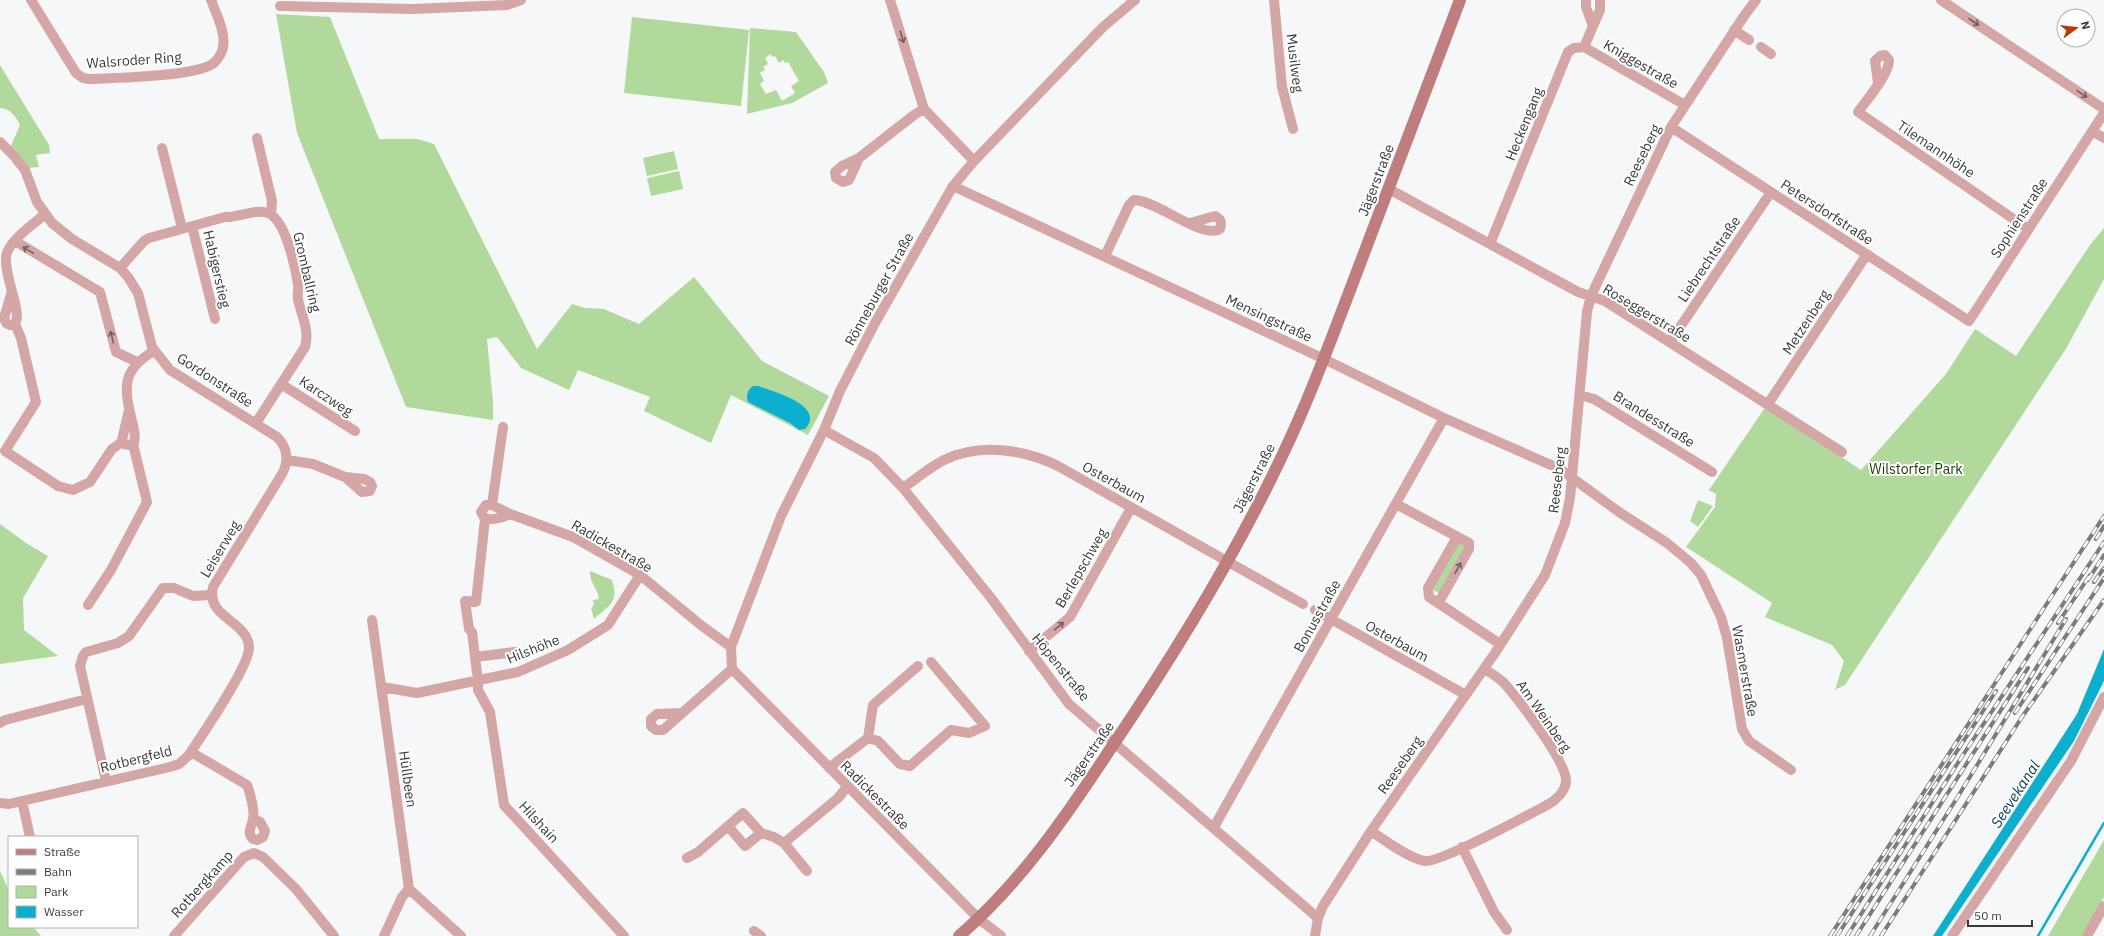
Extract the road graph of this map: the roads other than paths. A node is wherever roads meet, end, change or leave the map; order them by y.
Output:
1 (211, 0) edge
2 (521, 0) edge
3 (890, 0) edge
4 (1135, 0) edge
5 (1274, 0) edge
6 (1460, 0) edge
7 (1586, 0) edge
8 (1600, 0) edge
9 (1756, 0) edge
10 (1941, 0) edge
11 (36, 2) edge
12 (362, 3) edge
13 (280, 6) dead end
14 (1592, 26) junction
15 (1734, 30) junction
16 (1749, 40) dead end
17 (1584, 47) junction
18 (1761, 47) dead end
19 (1771, 54) dead end
20 (1878, 83) dead end
21 (1684, 105) junction
22 (924, 109) junction
23 (2104, 109) edge
24 (2104, 113) edge
25 (1671, 126) junction
26 (1293, 129) dead end
27 (2092, 131) junction
28 (257, 138) dead end
29 (2104, 138) edge
30 (0, 142) edge
31 (162, 148) dead end
32 (859, 158) dead end
33 (974, 161) junction
34 (953, 186) junction
35 (1389, 189) junction
36 (1771, 192) junction
37 (45, 214) junction
38 (271, 214) junction
39 (1190, 223) dead end
40 (188, 227) junction
41 (2028, 229) junction
42 (15, 241) junction
43 (1490, 244) junction
44 (1867, 254) junction
45 (1105, 256) junction
46 (120, 268) junction
47 (12, 292) junction
48 (1591, 296) junction
49 (215, 319) dead end
50 (1969, 321) joint
51 (2, 322) edge
52 (15, 324) junction
53 (1670, 342) junction
54 (154, 351) junction
55 (1324, 358) junction
56 (137, 362) junction
57 (281, 384) junction
58 (1580, 394) junction
59 (1768, 404) junction
60 (129, 410) junction
61 (1444, 418) junction
62 (256, 423) junction
63 (503, 427) dead end
64 (824, 430) junction
65 (355, 431) dead end
66 (122, 442) junction
67 (132, 444) junction
68 (1842, 452) dead end
69 (287, 460) junction
70 (1712, 472) dead end
71 (345, 477) dead end
72 (1572, 478) junction
73 (904, 488) junction
74 (1396, 504) junction
75 (492, 505) junction
76 (1132, 508) junction
77 (510, 514) junction
78 (485, 519) junction
79 (1458, 537) junction
80 (1227, 561) junction
81 (640, 575) junction
82 (212, 595) junction
83 (1439, 602) junction
84 (1303, 604) dead end
85 (88, 605) dead end
86 (1315, 610) dead end
87 (372, 620) dead end
88 (1331, 620) junction
89 (1500, 644) junction
90 (731, 647) junction
91 (1029, 651) junction
92 (515, 652) dead end
93 (475, 657) junction
94 (930, 662) dead end
95 (918, 666) dead end
96 (1484, 668) junction
97 (732, 669) junction
98 (477, 676) junction
99 (382, 687) junction
100 (1466, 695) junction
101 (2104, 697) edge
102 (87, 699) junction
103 (682, 712) dead end
104 (0, 723) edge
105 (868, 738) junction
106 (1114, 744) junction
107 (191, 752) junction
108 (829, 768) junction
109 (1791, 770) dead end
110 (106, 781) junction
111 (847, 787) junction
112 (22, 801) junction
113 (5, 804) edge
114 (0, 812) edge
115 (254, 819) dead end
116 (728, 826) junction
117 (1214, 827) junction
118 (1371, 831) junction
119 (761, 833) junction
120 (30, 836) edge
121 (784, 843) junction
122 (1462, 847) junction
123 (687, 858) dead end
124 (807, 871) dead end
125 (409, 889) junction
126 (2104, 906) edge
127 (1318, 918) junction
128 (979, 919) junction
129 (1507, 930) dead end
130 (174, 936) edge
131 (334, 936) edge
132 (384, 936) edge
133 (461, 936) edge
134 (624, 936) edge
135 (959, 936) edge
136 (1001, 936) edge
137 (1315, 936) edge
138 (1952, 936) edge
139 (2087, 936) edge

1 - 11 street, Walsroder Ring
2 - 12 street
3 -> 22 street
4 - 33 street, Rönneburger Straße
5 - 26 street, Musilweg
6 - 35 street, Jägerstraße
7 - 14 street
8 - 14 street
9 - 15 street, Reeseberg
10 -> 23 street
12 - 13 street
14 - 17 street
15 - 16 street
15 - 21 street, Reeseberg
17 - 21 street, Kniggestraße
17 - 43 street, Heckengang
18 - 19 street
20 - 41 street, Tilemannhöhe
21 - 25 street, Reeseberg
22 - 32 street
22 - 33 street
24 - 27 street, Sophienstraße
25 - 36 street, Petersdorfstraße
25 - 48 street, Reeseberg
27 - 29 street
27 - 41 street, Sophienstraße
28 - 38 street
30 - 37 street, Gordonstraße
31 - 40 street, Habigerstieg
33 - 34 street, Rönneburger Straße
34 - 45 street, Mensingstraße
34 - 64 street, Rönneburger Straße
35 - 43 street, Roseggerstraße
35 - 55 street, Jägerstraße
36 - 44 street, Petersdorfstraße
36 - 53 street, Liebrechtstraße
37 - 42 street
37 - 46 street, Gordonstraße
38 - 40 street
38 - 57 street, Gromballring
39 - 45 street
40 - 46 street
40 - 49 street, Habigerstieg
41 - 50 street, Sophienstraße
42 - 47 street
56 -> 42 street
43 - 48 street, Roseggerstraße
44 - 50 street, Petersdorfstraße
44 - 59 street, Metzenberg
45 - 55 street, Mensingstraße
46 - 54 street, Gordonstraße
47 - 51 street
47 - 52 street
48 - 53 street, Roseggerstraße
48 - 58 street, Reeseberg
51 - 52 street
52 - 66 street
53 - 59 street, Roseggerstraße
54 - 56 street
54 - 62 street, Gordonstraße
55 - 61 street, Mensingstraße
55 - 80 street, Jägerstraße
56 - 60 street
57 - 62 street, Gromballring
57 - 65 street, Karczweg
58 - 70 street, Brandesstraße
58 - 72 street, Reeseberg
59 - 68 street, Roseggerstraße
60 - 66 street
60 - 67 street
61 - 72 street, Mensingstraße
61 - 74 street, Bonusstraße
62 - 69 street, Gordonstraße
63 - 75 street
64 - 73 street, Höpenstraße
64 - 90 street, Rönneburger Straße
66 - 67 street
67 - 85 street
69 - 71 street
69 - 82 street, Leiserweg
72 - 89 street, Reeseberg
72 - 109 street, Wasmerstraße
73 - 76 street, Osterbaum
73 - 91 street, Höpenstraße
74 - 79 street
74 - 88 street, Bonusstraße
75 - 77 street, Radickestraße
75 - 78 street
76 - 80 street, Osterbaum
91 -> 76 street, Berlepschweg
77 - 78 street
77 - 81 street, Radickestraße
78 - 93 street
83 -> 79 street
79 - 83 street
80 - 84 street, Osterbaum
80 - 106 street, Jägerstraße
81 - 90 street, Radickestraße
81 - 98 street, Hilshöhe
82 - 102 street
82 - 107 street, Leiserweg
83 - 89 street
86 - 88 street, Osterbaum
87 - 99 street, Hüllbeen
88 - 100 street, Osterbaum
88 - 117 street, Bonusstraße
89 - 96 street, Reeseberg
90 - 97 street
91 - 106 street, Höpenstraße
92 - 93 street
93 - 98 street
94 - 105 street
95 - 105 street
96 - 100 street, Reeseberg
96 - 122 street, Am Weinberg
97 - 103 street
97 - 108 street, Radickestraße
98 - 99 street, Hilshöhe
98 - 134 street, Hilshain
99 - 125 street, Hüllbeen
100 - 118 street, Reeseberg
101 - 138 street
102 - 104 street
102 - 110 street
105 - 108 street
106 - 117 street, Höpenstraße
106 - 128 street, Jägerstraße
107 - 110 street, Rotbergfeld
107 - 115 street, Rotbergfeld
108 - 111 street, Radickestraße
110 - 112 street, Rotbergfeld
111 - 121 street
111 - 128 street, Radickestraße
112 - 113 street, Rotbergfeld
112 - 120 street
113 - 114 street, Rotbergfeld
116 - 119 street
116 - 119 street
116 - 123 street
117 - 127 street, Höpenstraße
118 - 122 street, Am Weinberg
118 - 127 street, Reeseberg
119 - 121 street
121 - 124 street
122 - 129 street
125 - 132 street
125 - 133 street
126 - 139 street
127 - 137 street, Reeseberg
128 - 135 street, Jägerstraße
128 - 136 street, Radickestraße
130 - 131 street, Rotbergkamp

